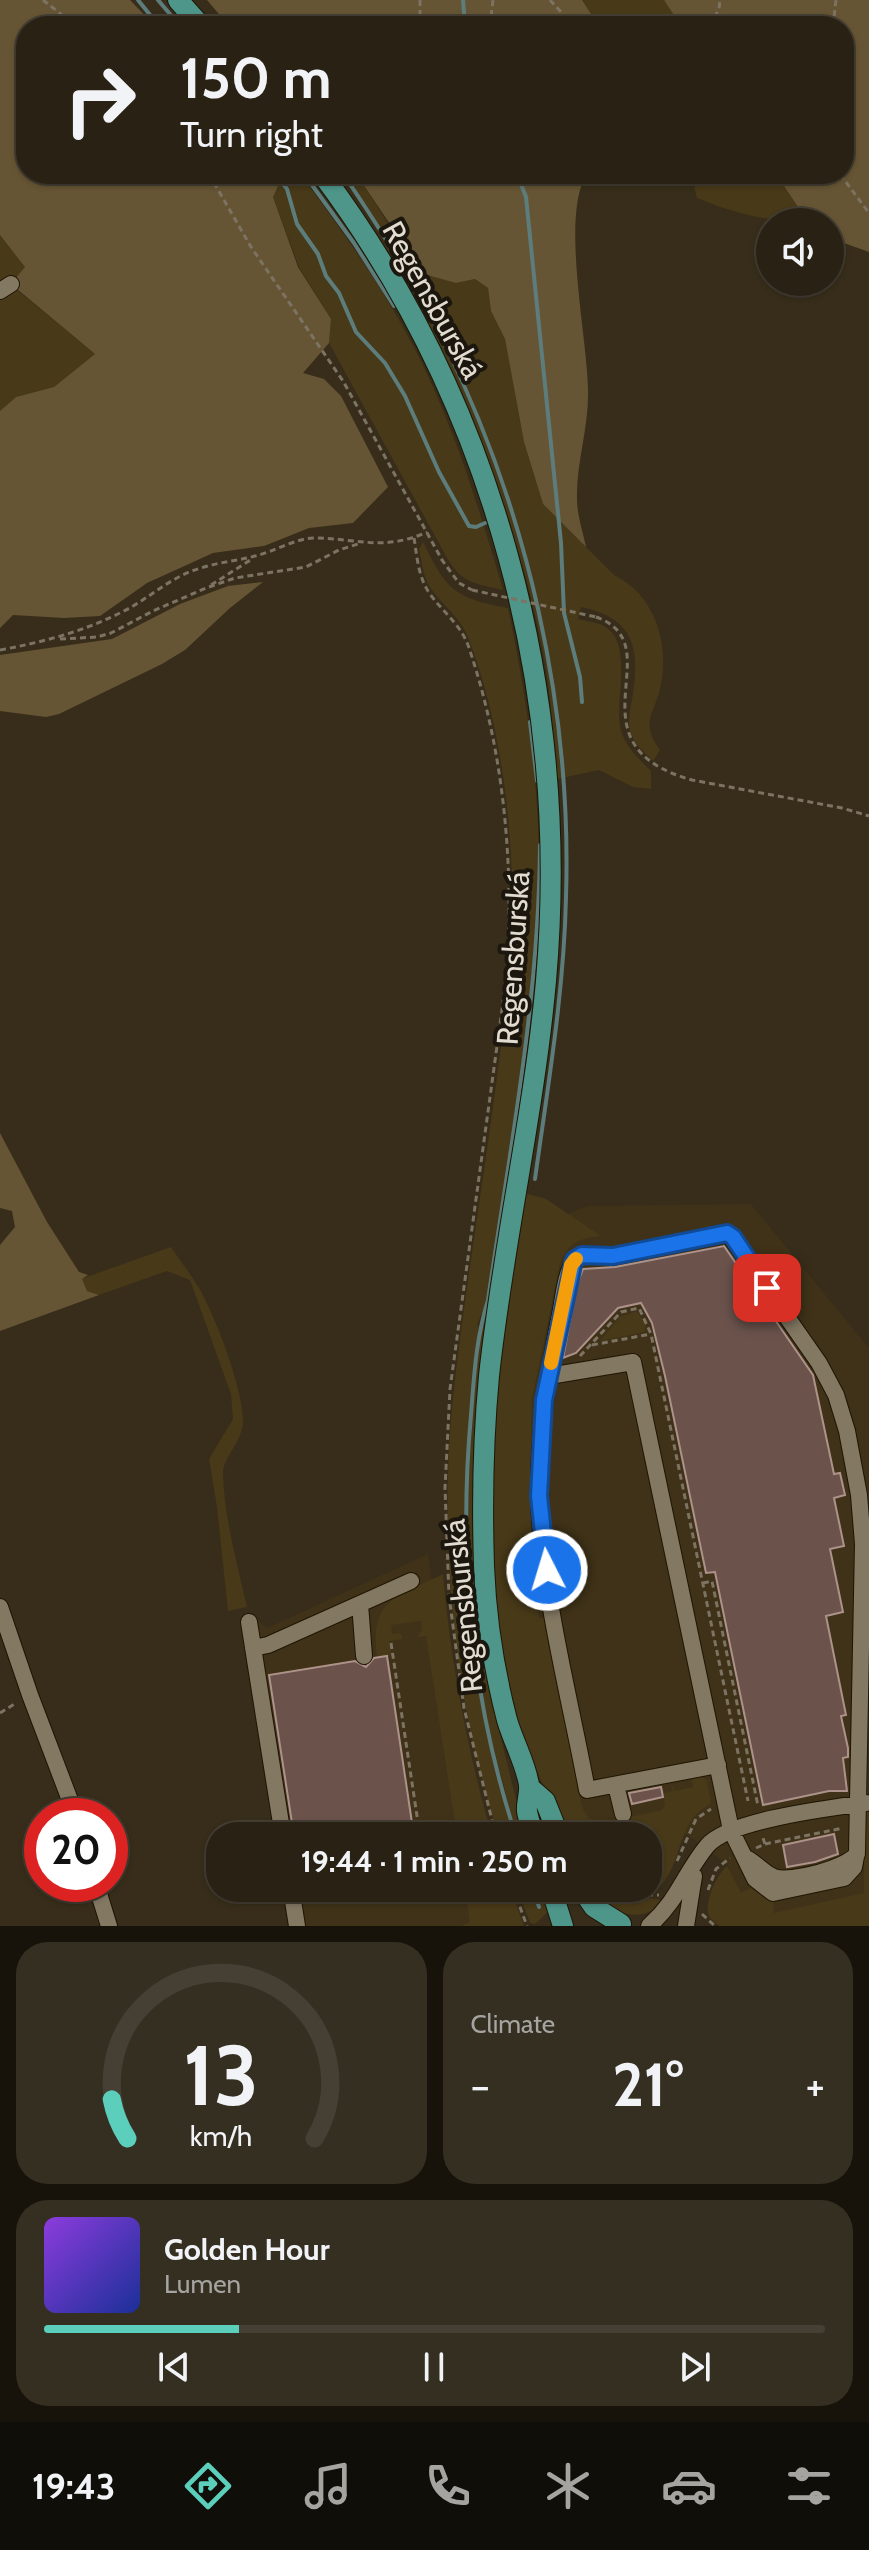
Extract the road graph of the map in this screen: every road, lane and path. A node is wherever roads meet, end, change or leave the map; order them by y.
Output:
1 (43, 0) edge
2 (178, 0) edge
3 (550, 0) edge
4 (63, 16) edge
5 (192, 16) edge
6 (565, 16) edge
7 (215, 184) edge
8 (329, 184) edge
9 (847, 184) edge
10 (869, 213) edge
11 (427, 532) junction
12 (414, 538) junction
13 (360, 543) junction
14 (255, 557) junction
15 (206, 588) junction
16 (56, 639) junction
17 (0, 650) edge
18 (869, 816) edge
19 (651, 1334) dead end
20 (590, 1345) dead end
21 (549, 1376) junction
22 (411, 1581) dead end
23 (360, 1604) junction
24 (0, 1607) edge
25 (249, 1622) dead end
26 (391, 1643) dead end
27 (253, 1648) junction
28 (364, 1656) dead end
29 (30, 1695) junction
30 (0, 1713) edge
31 (718, 1765) junction
32 (616, 1785) junction
33 (529, 1787) junction
34 (69, 1798) edge
35 (748, 1801) dead end
36 (864, 1804) edge
37 (623, 1814) dead end
38 (281, 1822) edge
39 (418, 1822) edge
40 (492, 1822) edge
41 (530, 1822) edge
42 (553, 1822) edge
43 (760, 1823) junction
44 (858, 1825) junction
45 (731, 1830) junction
46 (765, 1844) junction
47 (743, 1855) junction
48 (697, 1862) junction
49 (706, 1899) dead end
50 (102, 1902) edge
51 (293, 1902) edge
52 (518, 1902) edge
53 (556, 1902) edge
54 (591, 1902) edge
55 (701, 1913) dead end
56 (563, 1921) edge
57 (623, 1925) edge
58 (109, 1926) edge
59 (297, 1926) edge
60 (527, 1926) edge
61 (649, 1926) edge
62 (686, 1926) edge
63 (715, 1926) edge

1 - 4 path
2 - 5 main road
3 - 6 path
7 - 11 path
8 - 33 main road, Regensburská
9 - 10 path
11 - 12 path
11 - 18 path, bridge
12 - 13 path
12 - 40 path
13 - 14 path
13 - 15 path
14 - 15 path
14 - 16 path
15 - 16 path
16 - 17 path
19 - 20 path
21 - 31 street
21 - 32 street
21 - 36 street
22 - 23 street
23 - 27 street
23 - 28 street
24 - 29 street
25 - 27 street
26 - 39 path
27 - 38 street
29 - 30 path
29 - 34 street
31 - 32 street
31 - 45 street
32 - 37 street
33 - 41 main road, Regensburská
33 - 42 main road, Regensburská
35 - 43 path
36 - 43 street
36 - 44 street
43 - 45 street
43 - 46 path
44 - 46 path
44 - 47 street
45 - 47 street
45 - 48 street
46 - 47 path
47 - 49 path
48 - 61 street
48 - 62 street
50 - 58 street
51 - 59 street
52 - 60 path
53 - 56 main road
54 - 57 main road
55 - 63 path

